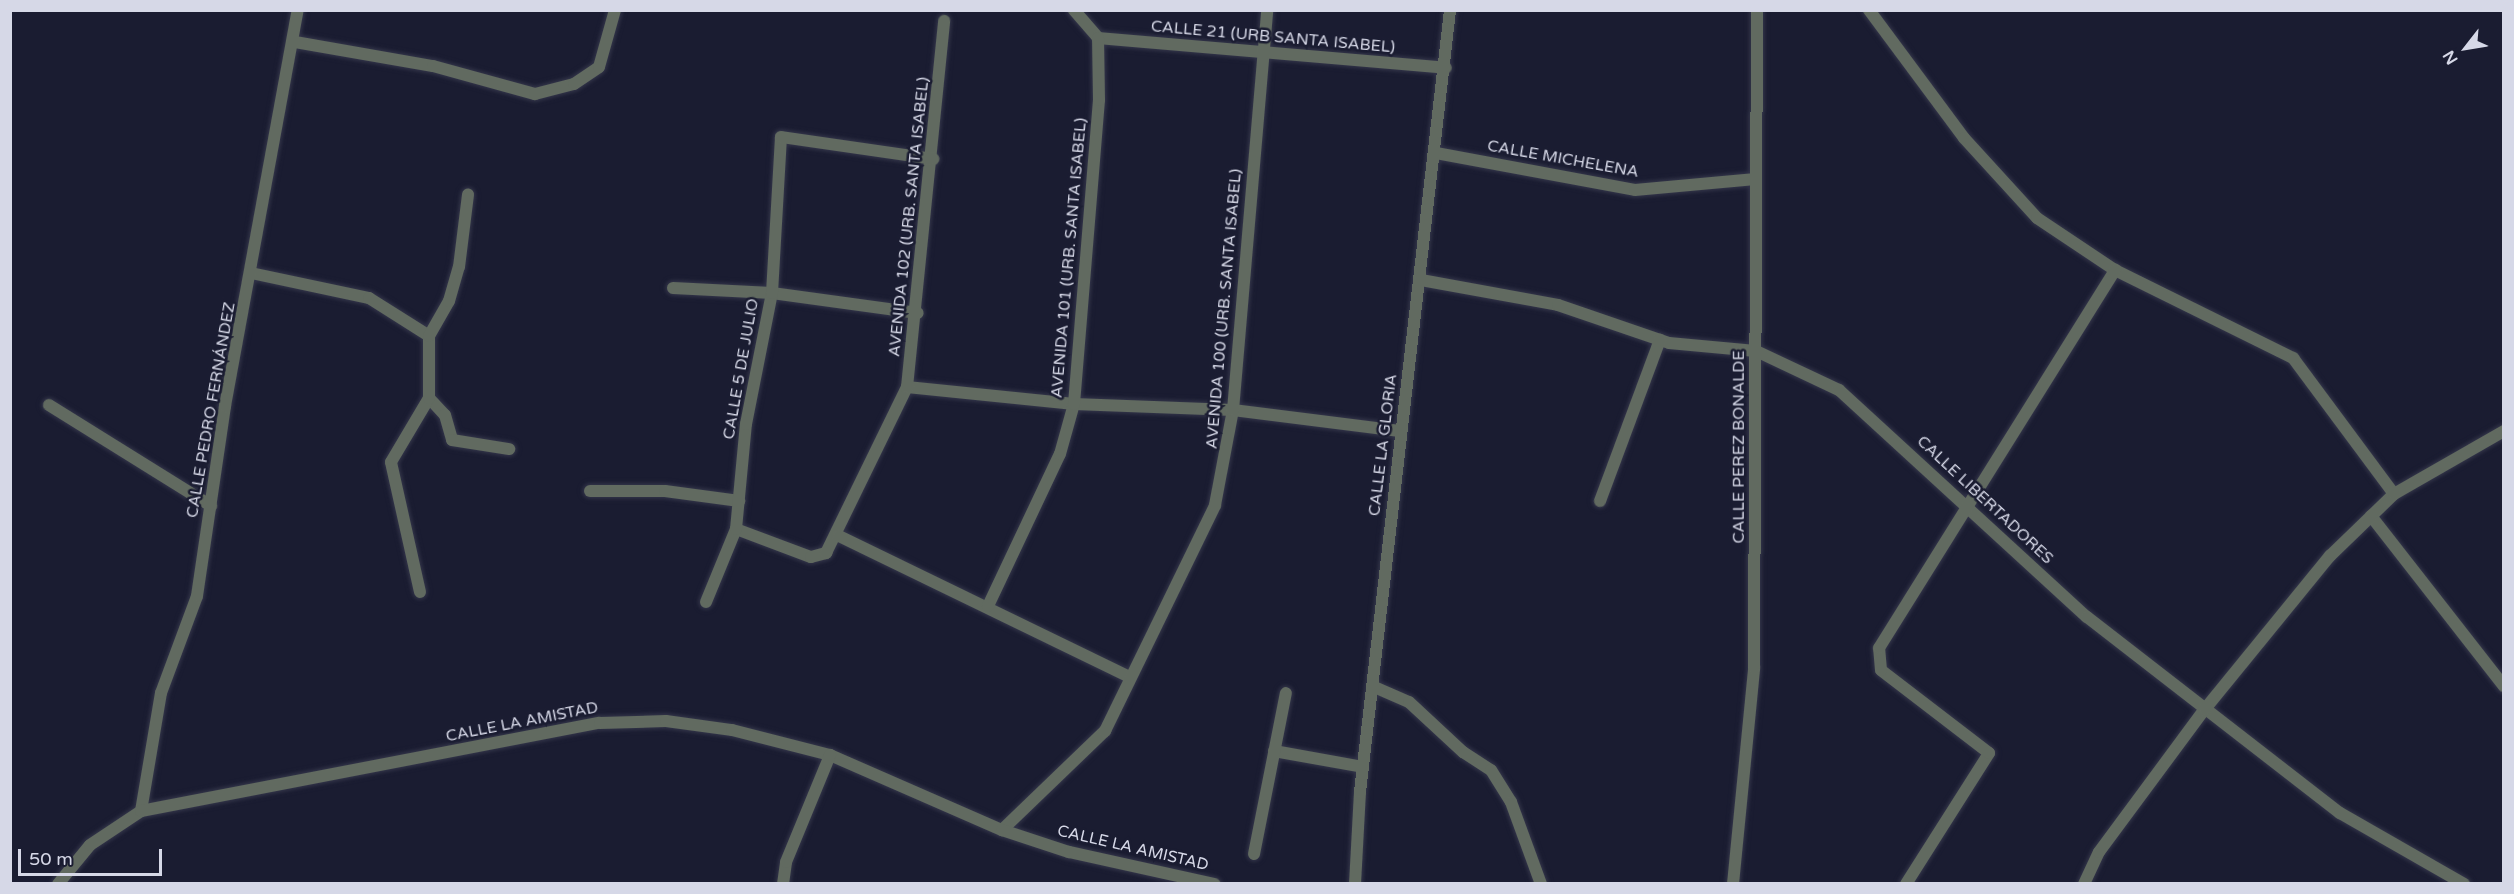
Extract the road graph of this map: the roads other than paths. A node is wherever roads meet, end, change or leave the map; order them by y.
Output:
1 (298, 10) edge
2 (615, 10) edge
3 (1074, 10) edge
4 (1267, 10) edge
5 (1450, 10) edge
6 (1757, 10) edge
7 (1869, 10) edge
8 (944, 21) dead end
9 (1098, 38) junction
10 (295, 42) junction
11 (1264, 53) junction
12 (1446, 68) junction
13 (1436, 153) junction
14 (933, 159) junction
15 (1756, 179) junction
16 (468, 195) dead end
17 (2115, 270) junction
18 (251, 273) junction
19 (1421, 280) junction
20 (674, 288) dead end
21 (772, 293) junction
22 (918, 313) junction
23 (429, 336) junction
24 (1660, 340) junction
25 (1756, 351) junction
26 (907, 387) junction
27 (429, 398) junction
28 (1074, 404) junction
29 (49, 405) dead end
30 (1233, 410) junction
31 (1400, 430) junction
32 (2504, 431) edge
33 (509, 449) dead end
34 (590, 490) dead end
35 (2394, 494) junction
36 (739, 501) junction
37 (1600, 501) dead end
38 (1968, 505) junction
39 (210, 506) junction
40 (2371, 516) junction
41 (736, 529) junction
42 (839, 536) junction
43 (420, 592) dead end
44 (706, 602) dead end
45 (988, 606) junction
46 (1130, 677) junction
47 (1372, 686) junction
48 (2504, 686) edge
49 (1286, 693) dead end
50 (2205, 709) junction
51 (1274, 751) junction
52 (830, 755) junction
53 (1363, 767) junction
54 (141, 811) junction
55 (1002, 830) junction
56 (1254, 854) dead end
57 (58, 884) edge
58 (783, 884) edge
59 (1215, 884) edge
60 (1355, 884) edge
61 (1541, 884) edge
62 (1733, 884) edge
63 (1906, 884) edge
64 (2084, 884) edge
65 (2464, 884) edge

1 - 10 street, CALLE PEDRO FERNÁNDEZ
2 - 10 street
3 - 9 street
4 - 11 street, AVENIDA 100 (URB. SANTA ISABEL)
5 - 12 street, CALLE LA GLORIA
6 - 15 street, CALLE PEREZ BONALDE
7 - 17 street
8 - 14 street, AVENIDA 102 (URB. SANTA ISABEL)
9 - 11 street, CALLE 21 (URB SANTA ISABEL)
9 - 28 street, AVENIDA 101 (URB. SANTA ISABEL)
10 - 18 street, CALLE PEDRO FERNÁNDEZ
11 - 12 street, CALLE 21 (URB SANTA ISABEL)
11 - 30 street, AVENIDA 100 (URB. SANTA ISABEL)
12 - 13 street, CALLE LA GLORIA
13 - 15 street, CALLE MICHELENA
13 - 19 street, CALLE LA GLORIA
14 - 21 street, CALLE 5 DE JULIO
14 - 22 street, AVENIDA 102 (URB. SANTA ISABEL)
15 - 25 street, CALLE PEREZ BONALDE
16 - 23 street
17 - 35 street
17 - 38 street
18 - 23 street
18 - 39 street, CALLE PEDRO FERNÁNDEZ
19 - 24 street, CALLE LIBERTADORES
19 - 31 street, CALLE LA GLORIA
20 - 21 street
21 - 22 street
21 - 36 street, CALLE 5 DE JULIO
22 - 26 street, AVENIDA 102 (URB. SANTA ISABEL)
23 - 27 street
24 - 25 street, CALLE LIBERTADORES
24 - 37 street
25 - 38 street, CALLE LIBERTADORES
25 - 62 street, CALLE PEREZ BONALDE
26 - 28 street
26 - 42 street, AVENIDA 102 (URB. SANTA ISABEL)
27 - 33 street
27 - 43 street
28 - 30 street
28 - 45 street, AVENIDA 101 (URB. SANTA ISABEL)
29 - 39 street
30 - 31 street
30 - 46 street, AVENIDA 100 (URB. SANTA ISABEL)
31 - 47 street, CALLE LA GLORIA
32 - 35 street
34 - 36 street
35 - 40 street
36 - 41 street, CALLE 5 DE JULIO
38 - 50 street, CALLE LIBERTADORES
38 - 63 street
39 - 54 street, CALLE PEDRO FERNÁNDEZ
40 - 48 street
40 - 50 street
41 - 42 street, AVENIDA 102 (URB. SANTA ISABEL)
41 - 44 street, CALLE 5 DE JULIO
42 - 45 street
45 - 46 street
46 - 55 street, AVENIDA 100 (URB. SANTA ISABEL)
47 - 53 street, CALLE LA GLORIA
47 - 61 street
49 - 51 street
50 - 64 street
50 - 65 street, CALLE LIBERTADORES
51 - 53 street
51 - 56 street
52 - 54 street, CALLE LA AMISTAD
52 - 55 street, CALLE LA AMISTAD
52 - 58 street
53 - 60 street, CALLE LA GLORIA
54 - 57 street, CALLE LA AMISTAD
55 - 59 street, CALLE LA AMISTAD

